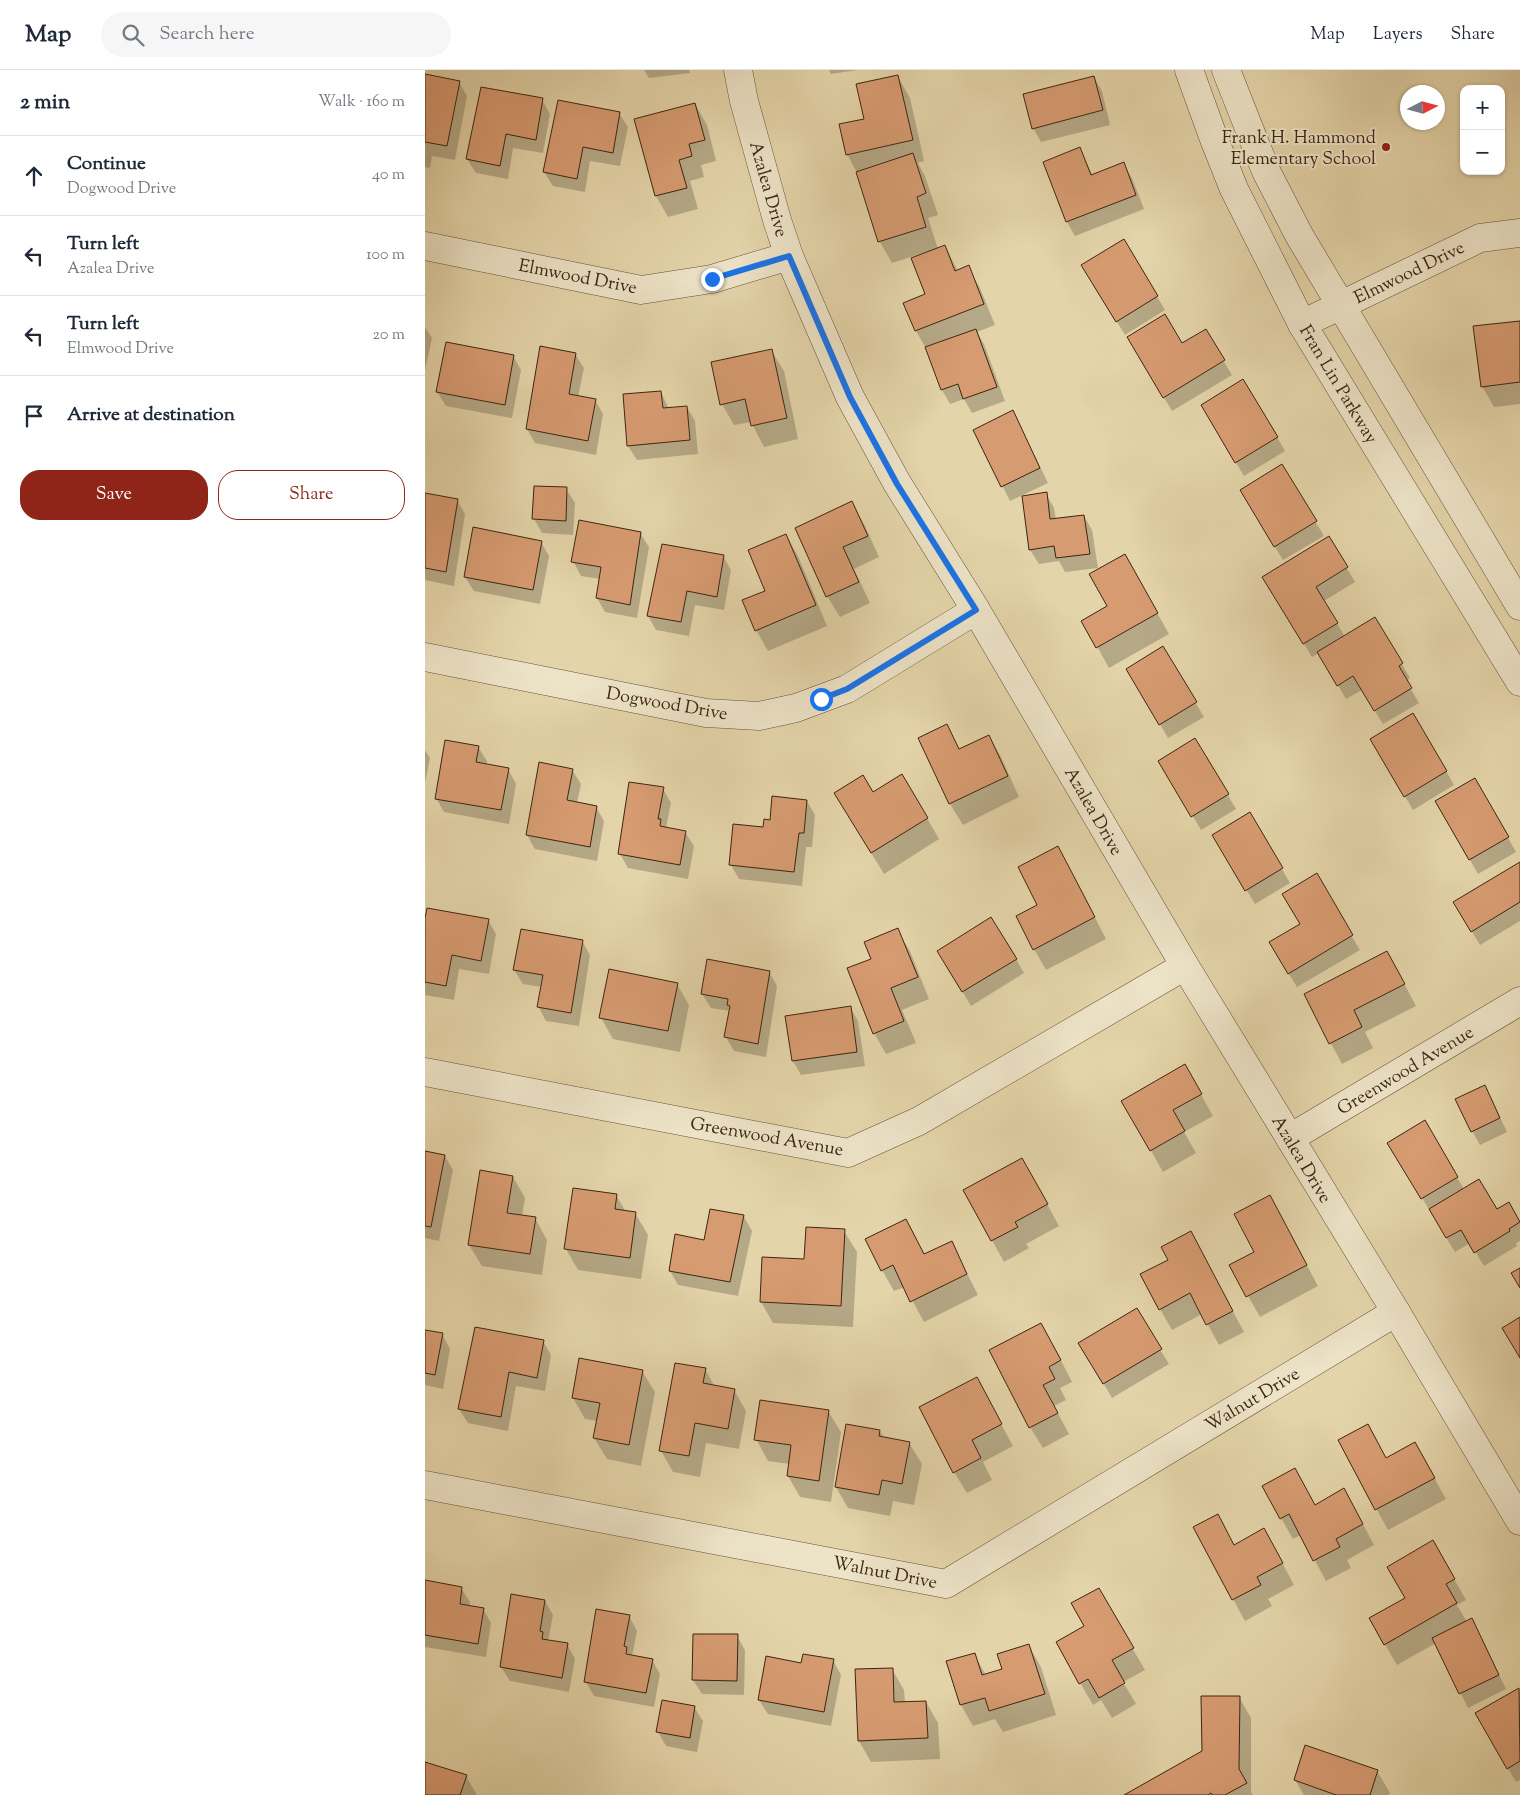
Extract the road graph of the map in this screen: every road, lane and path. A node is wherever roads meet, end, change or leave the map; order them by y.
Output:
1 (738, 70) edge
2 (1189, 70) edge
3 (1226, 70) edge
4 (1520, 233) edge
5 (425, 246) edge
6 (789, 256) junction
7 (1340, 305) junction
8 (1302, 324) junction
9 (1520, 606) edge
10 (976, 610) junction
11 (425, 656) edge
12 (1520, 682) edge
13 (1185, 966) junction
14 (1520, 1001) edge
15 (425, 1072) edge
16 (1290, 1138) junction
17 (1396, 1312) junction
18 (425, 1485) edge
19 (1520, 1521) edge

1 - 6 street, Azalea Drive
2 - 8 street, Fran Lin Parkway
3 - 7 street
4 - 7 street, Elmwood Drive
5 - 6 street, Elmwood Drive
6 - 10 street, Azalea Drive
7 - 8 street, Elmwood Drive
7 - 9 street
8 - 12 street, Fran Lin Parkway
10 - 11 street, Dogwood Drive
10 - 13 street, Azalea Drive
13 - 15 street, Greenwood Avenue
13 - 16 street, Azalea Drive
14 - 16 street, Greenwood Avenue
16 - 17 street, Azalea Drive
17 - 18 street, Walnut Drive
17 - 19 street, Azalea Drive

